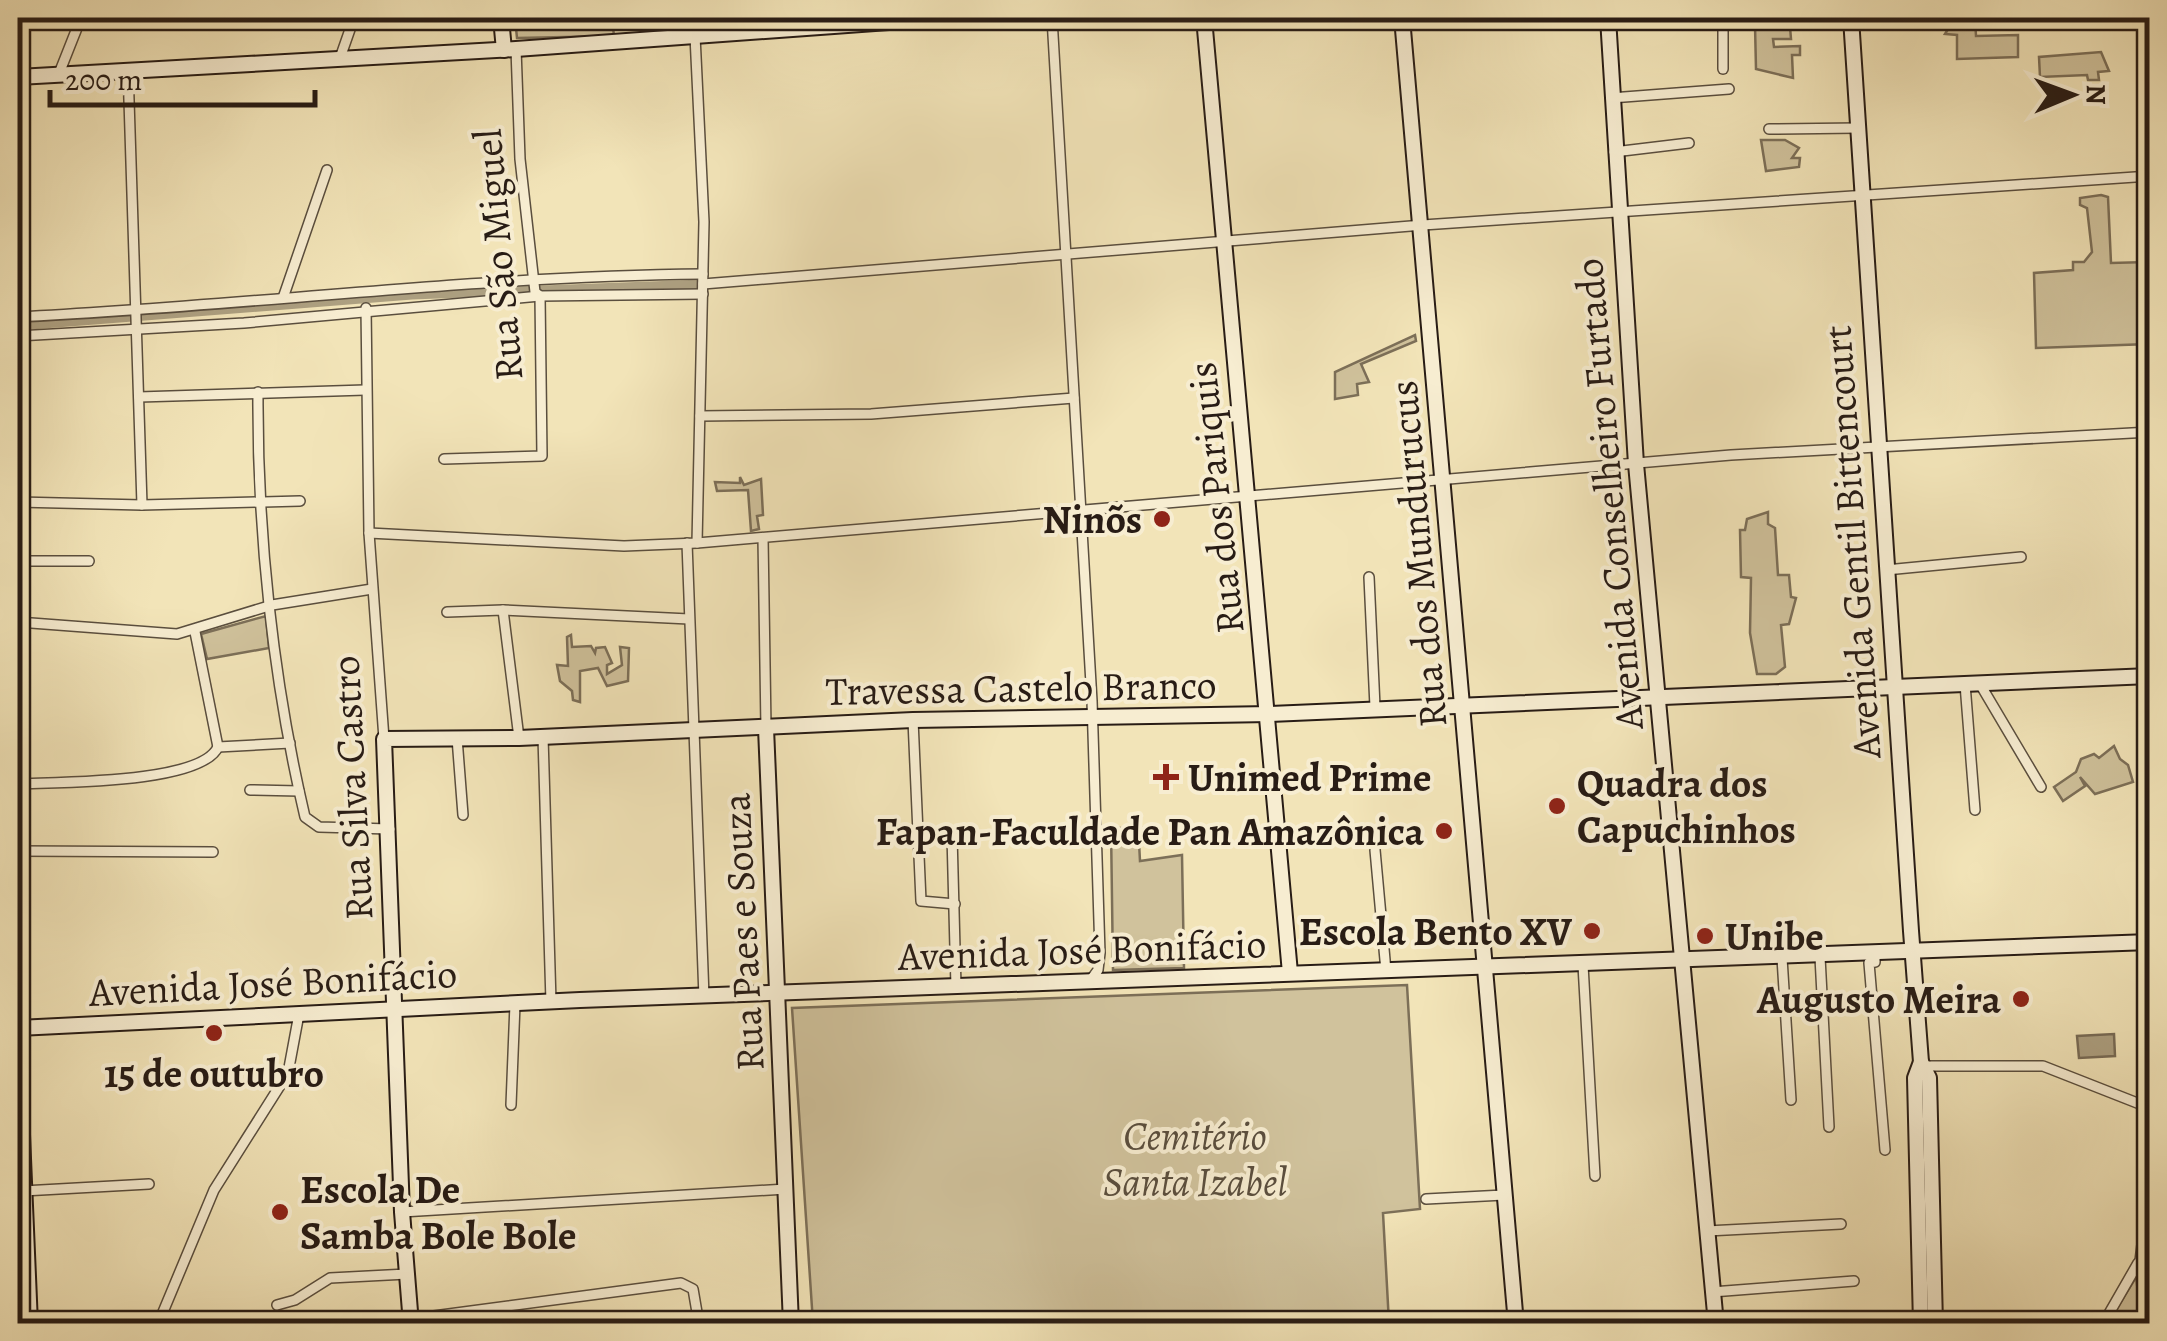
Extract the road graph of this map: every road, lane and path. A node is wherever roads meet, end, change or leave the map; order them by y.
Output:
1 (81, 18) edge
2 (354, 18) edge
3 (502, 18) edge
4 (694, 18) edge
5 (944, 18) edge
6 (1052, 18) edge
7 (1204, 18) edge
8 (1402, 18) edge
9 (1608, 18) edge
10 (1723, 18) edge
11 (1851, 18) edge
12 (753, 24) edge
13 (695, 36) junction
14 (510, 49) junction
15 (340, 58) junction
16 (128, 69) junction
17 (1724, 69) dead end
18 (58, 76) junction
19 (18, 77) edge
20 (1728, 90) dead end
21 (1611, 98) junction
22 (1858, 128) junction
23 (1769, 130) dead end
24 (1689, 143) dead end
25 (1614, 152) junction
26 (327, 170) dead end
27 (2150, 176) edge
28 (1862, 192) junction
29 (1618, 211) junction
30 (1423, 225) junction
31 (1223, 243) junction
32 (1064, 252) junction
33 (534, 277) junction
34 (703, 284) junction
35 (538, 294) junction
36 (283, 298) junction
37 (366, 308) junction
38 (135, 312) junction
39 (18, 317) edge
40 (136, 329) junction
41 (18, 336) edge
42 (365, 390) junction
43 (258, 392) junction
44 (139, 397) junction
45 (1074, 398) junction
46 (700, 416) junction
47 (2150, 432) edge
48 (1878, 448) junction
49 (444, 458) dead end
50 (1636, 464) junction
51 (1445, 478) junction
52 (1250, 493) junction
53 (257, 501) junction
54 (300, 501) dead end
55 (18, 502) edge
56 (142, 505) junction
57 (1082, 507) junction
58 (368, 532) junction
59 (763, 538) junction
60 (692, 543) junction
61 (2021, 558) dead end
62 (89, 561) dead end
63 (18, 562) edge
64 (1886, 570) junction
65 (1369, 577) dead end
66 (372, 589) junction
67 (272, 605) junction
68 (503, 610) junction
69 (447, 612) dead end
70 (689, 619) junction
71 (18, 622) edge
72 (195, 632) junction
73 (2150, 676) edge
74 (1972, 684) junction
75 (1894, 687) junction
76 (1660, 695) junction
77 (1463, 702) junction
78 (1376, 707) junction
79 (1270, 714) junction
80 (1092, 716) junction
81 (913, 720) junction
82 (766, 728) junction
83 (692, 730) junction
84 (542, 737) junction
85 (458, 738) junction
86 (519, 738) junction
87 (384, 739) junction
88 (290, 743) junction
89 (218, 747) junction
90 (18, 784) edge
91 (2041, 787) dead end
92 (250, 790) dead end
93 (299, 791) junction
94 (1975, 810) dead end
95 (463, 814) dead end
96 (390, 828) junction
97 (952, 835) dead end
98 (1375, 850) dead end
99 (18, 851) edge
100 (212, 852) dead end
101 (954, 904) junction
102 (2150, 942) edge
103 (1914, 951) junction
104 (1100, 953) junction
105 (1875, 954) junction
106 (1782, 958) junction
107 (1820, 958) junction
108 (1684, 961) junction
109 (1583, 965) junction
110 (1484, 969) junction
111 (1386, 971) junction
112 (1290, 973) junction
113 (1121, 981) junction
114 (1086, 983) junction
115 (956, 988) junction
116 (776, 995) junction
117 (704, 998) junction
118 (551, 1002) junction
119 (515, 1004) junction
120 (396, 1010) junction
121 (299, 1014) junction
122 (18, 1028) edge
123 (18, 1040) edge
124 (1921, 1064) junction
125 (1791, 1100) dead end
126 (512, 1105) dead end
127 (2150, 1108) edge
128 (1829, 1127) dead end
129 (1884, 1150) dead end
130 (20, 1168) edge
131 (1596, 1176) dead end
132 (2150, 1180) edge
133 (149, 1184) dead end
134 (786, 1189) junction
135 (23, 1191) junction
136 (1504, 1195) junction
137 (1426, 1199) dead end
138 (402, 1212) junction
139 (1840, 1224) dead end
140 (20, 1228) edge
141 (1707, 1231) junction
142 (2140, 1261) junction
143 (407, 1274) junction
144 (1854, 1281) dead end
145 (1712, 1292) junction
146 (276, 1304) dead end
147 (487, 1309) junction
148 (411, 1321) edge
149 (30, 1324) edge
150 (158, 1324) edge
151 (488, 1324) edge
152 (699, 1324) edge
153 (791, 1324) edge
154 (1516, 1324) edge
155 (1716, 1324) edge
156 (1921, 1324) edge
157 (1935, 1324) edge
158 (2103, 1324) edge
159 (2145, 1324) edge

1 - 18 street
2 - 15 street
3 - 14 main road, Rua São Miguel
4 - 13 main road
5 - 12 main road
6 - 32 street
7 - 31 main road, Rua dos Pariquis
8 - 30 main road, Rua dos Mundurucus
9 - 21 main road, Avenida Conselheiro Furtado
10 - 17 street
11 - 22 main road, Avenida Gentil Bittencourt
12 - 13 main road
13 - 14 main road
13 - 34 street
14 - 15 main road
14 - 33 street, Rua São Miguel
15 - 16 main road
16 - 18 main road
16 - 38 street
18 - 19 main road
20 - 21 street
21 - 25 main road, Avenida Conselheiro Furtado
22 - 23 street
22 - 28 main road, Avenida Gentil Bittencourt
24 - 25 street
25 - 29 main road, Avenida Conselheiro Furtado
26 - 36 street
27 - 28 street
28 - 29 street
28 - 48 main road, Avenida Gentil Bittencourt
29 - 30 street
29 - 50 main road, Avenida Conselheiro Furtado
30 - 31 street
30 - 51 main road, Rua dos Mundurucus
31 - 32 street
31 - 52 main road, Rua dos Pariquis
32 - 34 street
32 - 45 street
33 - 34 street
33 - 35 street, Rua São Miguel
33 - 36 street
34 - 35 street
34 - 46 street
35 - 37 street
35 - 49 street, Rua São Miguel
36 - 38 street
37 - 40 street
37 - 42 street, Rua Silva Castro
38 - 39 street
38 - 40 street
40 - 41 street
40 - 44 street
42 - 43 street
42 - 58 street, Rua Silva Castro
43 - 44 street
43 - 53 street
44 - 56 street
45 - 46 street
45 - 57 street
46 - 60 street
47 - 48 street
48 - 50 street
48 - 64 main road, Avenida Gentil Bittencourt
50 - 51 street
50 - 76 main road, Avenida Conselheiro Furtado
51 - 52 street
51 - 77 main road, Rua dos Mundurucus
52 - 57 street
52 - 79 main road, Rua dos Pariquis
53 - 54 street
53 - 56 street
53 - 67 street
55 - 56 street
57 - 59 street
57 - 80 street
58 - 60 street
58 - 66 street, Rua Silva Castro
59 - 60 street
59 - 82 street, Rua Paes e Souza
60 - 70 street
61 - 64 street
62 - 63 street
64 - 75 main road, Avenida Gentil Bittencourt
65 - 78 street
66 - 67 street
66 - 87 street, Rua Silva Castro
67 - 72 street
67 - 88 street
68 - 69 street
68 - 70 street
68 - 86 street
70 - 83 street
71 - 72 street
72 - 89 street
73 - 74 main road, Travessa Castelo Branco
74 - 75 main road, Travessa Castelo Branco
74 - 91 street
74 - 94 street
75 - 76 main road, Travessa Castelo Branco
75 - 103 main road, Avenida Gentil Bittencourt
76 - 77 main road, Travessa Castelo Branco
76 - 108 main road, Avenida Conselheiro Furtado
77 - 78 main road, Travessa Castelo Branco
77 - 110 main road, Rua dos Mundurucus
78 - 79 main road, Travessa Castelo Branco
79 - 80 main road, Travessa Castelo Branco
79 - 112 main road, Rua dos Pariquis
80 - 81 main road, Travessa Castelo Branco
80 - 104 street
81 - 82 main road, Travessa Castelo Branco
81 - 101 street
82 - 83 main road, Travessa Castelo Branco
82 - 116 main road, Rua Paes e Souza
83 - 84 main road, Travessa Castelo Branco
83 - 117 street
84 - 86 main road, Travessa Castelo Branco
84 - 118 street
85 - 86 main road, Travessa Castelo Branco
85 - 87 main road, Travessa Castelo Branco
85 - 95 street
87 - 96 main road, Rua Silva Castro
88 - 89 street
88 - 93 street
89 - 90 street
92 - 93 street
93 - 96 street
96 - 120 main road, Rua Silva Castro
97 - 101 street
98 - 111 street
99 - 100 street
101 - 115 street
102 - 103 main road, Avenida José Bonifácio
103 - 105 main road, Avenida José Bonifácio
103 - 124 main road, Avenida Gentil Bittencourt
104 - 113 street
104 - 114 street
105 - 107 main road, Avenida José Bonifácio
105 - 129 street
106 - 107 main road, Avenida José Bonifácio
106 - 108 main road, Avenida José Bonifácio
106 - 125 street
107 - 128 street
108 - 109 main road, Avenida José Bonifácio
108 - 141 main road, Avenida Conselheiro Furtado
109 - 110 main road, Avenida José Bonifácio
109 - 131 street
110 - 111 main road, Avenida José Bonifácio
110 - 136 main road, Rua dos Mundurucus
111 - 112 main road, Avenida José Bonifácio
112 - 113 main road, Avenida José Bonifácio
113 - 114 main road, Avenida José Bonifácio
114 - 115 main road, Avenida José Bonifácio
115 - 116 main road, Avenida José Bonifácio
116 - 117 main road, Avenida José Bonifácio
116 - 134 main road, Rua Paes e Souza
117 - 118 main road, Avenida José Bonifácio
118 - 119 main road, Avenida José Bonifácio
119 - 120 main road, Avenida José Bonifácio
119 - 126 street
120 - 121 main road, Avenida José Bonifácio
120 - 138 main road, Rua Silva Castro
121 - 122 main road, Avenida José Bonifácio
121 - 150 street
123 - 130 main road
124 - 127 street
124 - 156 main road, Avenida Gentil Bittencourt
124 - 157 main road, Avenida Gentil Bittencourt
130 - 135 main road
132 - 142 street
133 - 135 street
134 - 138 street
134 - 153 main road, Rua Paes e Souza
135 - 140 main road
136 - 137 street
136 - 154 main road, Rua dos Mundurucus
138 - 143 main road, Rua Silva Castro
139 - 141 street
140 - 149 main road
141 - 145 main road, Avenida Conselheiro Furtado
142 - 158 street
142 - 159 street
143 - 146 street
143 - 148 main road, Rua Silva Castro
144 - 145 street
145 - 155 main road, Avenida Conselheiro Furtado
147 - 148 street
147 - 151 street
147 - 152 street

